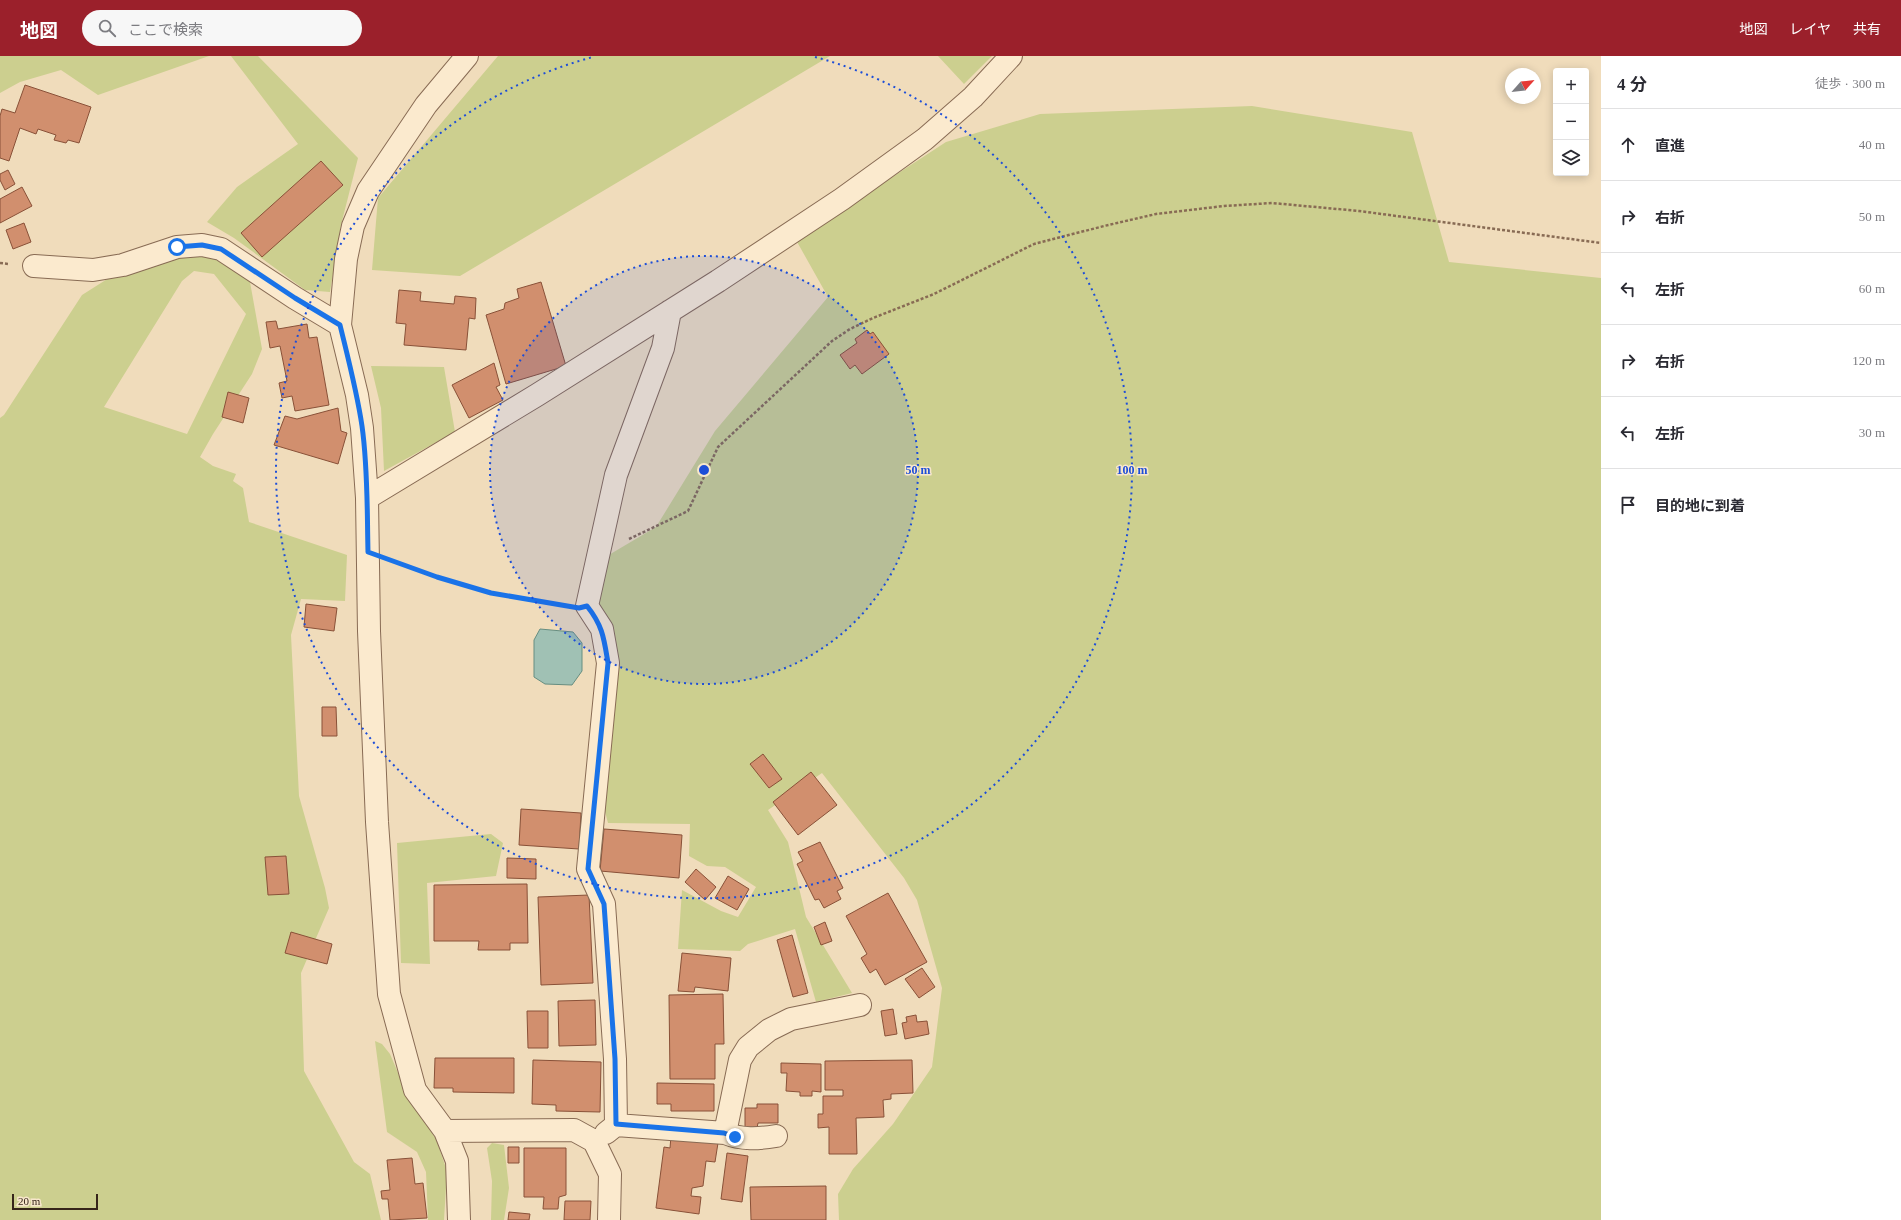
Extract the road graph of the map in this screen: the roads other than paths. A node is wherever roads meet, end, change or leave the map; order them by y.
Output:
1 (468, 56) edge
2 (1011, 56) edge
3 (34, 266) dead end
4 (670, 311) junction
5 (340, 325) junction
6 (367, 498) junction
7 (860, 1005) dead end
8 (616, 1124) junction
9 (445, 1132) junction
10 (724, 1133) junction
11 (776, 1136) dead end
12 (594, 1141) junction
13 (460, 1220) edge
14 (609, 1220) edge

1 - 5 street
2 - 4 street
3 - 5 street
4 - 6 street
4 - 8 street
5 - 6 street
6 - 9 street
7 - 10 street
8 - 10 street
8 - 12 street
9 - 12 street
9 - 13 street
10 - 11 street
12 - 14 street

